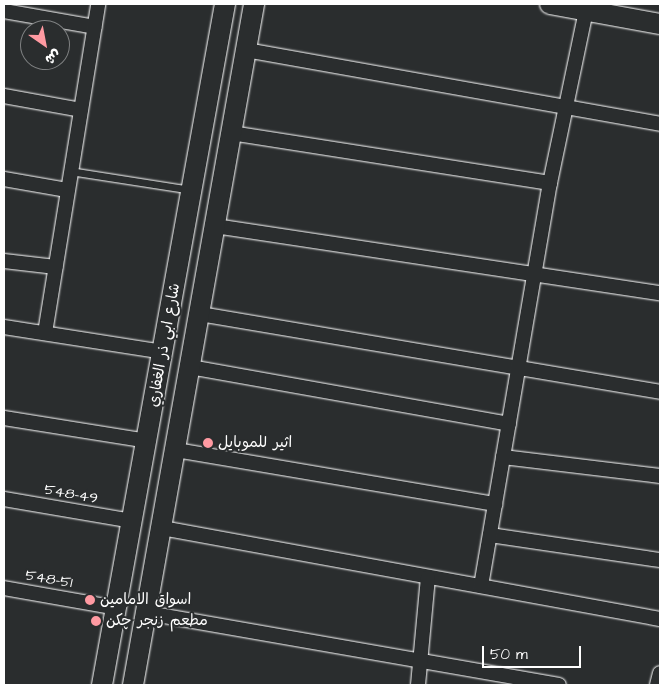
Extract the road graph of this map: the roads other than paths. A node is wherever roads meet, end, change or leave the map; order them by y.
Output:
1 (98, 4) edge
2 (225, 4) edge
3 (254, 4) edge
4 (550, 4) edge
5 (4, 10) edge
6 (586, 10) junction
7 (660, 24) edge
8 (95, 27) junction
9 (246, 50) junction
10 (4, 96) edge
11 (568, 109) junction
12 (81, 110) junction
13 (660, 124) edge
14 (231, 133) junction
15 (70, 171) junction
16 (4, 179) edge
17 (550, 183) junction
18 (67, 190) junction
19 (191, 190) junction
20 (215, 226) junction
21 (4, 261) edge
22 (56, 267) junction
23 (534, 273) junction
24 (660, 293) edge
25 (170, 310) junction
26 (200, 314) junction
27 (4, 327) edge
28 (45, 333) junction
29 (163, 352) junction
30 (190, 366) junction
31 (519, 368) junction
32 (660, 392) edge
33 (4, 418) edge
34 (509, 424) junction
35 (147, 441) junction
36 (176, 450) junction
37 (503, 457) junction
38 (660, 476) edge
39 (4, 499) edge
40 (495, 504) junction
41 (134, 521) junction
42 (162, 528) junction
43 (490, 535) junction
44 (660, 560) edge
45 (428, 577) junction
46 (481, 586) junction
47 (4, 588) edge
48 (118, 608) junction
49 (148, 613) junction
50 (660, 619) edge
51 (421, 662) junction
52 (660, 673) edge
53 (102, 685) edge
54 (133, 685) edge
55 (418, 685) edge
56 (559, 685) edge
57 (658, 685) edge

1 - 8 street
2 - 19 main road, شارع ابي ذر الغفاري
3 - 9 main road, شارع ابي ذر الغفاري
4 - 6 main road
5 - 8 street
6 - 7 main road
6 - 11 street
8 - 12 street
9 - 11 street
9 - 14 main road, شارع ابي ذر الغفاري
10 - 12 street
11 - 13 street
11 - 17 street
12 - 15 street
14 - 17 street
14 - 20 main road, شارع ابي ذر الغفاري
15 - 18 street
15 - 19 lane
16 - 18 street
17 - 23 street
18 - 22 street
19 - 25 main road, شارع ابي ذر الغفاري
20 - 23 street
20 - 26 main road, شارع ابي ذر الغفاري
21 - 22 street
22 - 28 street
23 - 24 street
23 - 31 street
25 - 26 main road
25 - 29 main road, شارع ابي ذر الغفاري
26 - 30 main road, شارع ابي ذر الغفاري
26 - 31 street
27 - 28 street
28 - 29 street
29 - 35 main road, شارع ابي ذر الغفاري
30 - 34 street
30 - 36 main road, شارع ابي ذر الغفاري
31 - 32 street
31 - 34 street
33 - 35 street
34 - 37 street
35 - 41 main road, شارع ابي ذر الغفاري
36 - 40 street
36 - 42 main road, شارع ابي ذر الغفاري
37 - 38 street
37 - 40 street
39 - 41 street, 548-49
40 - 43 street
41 - 48 main road, شارع ابي ذر الغفاري
42 - 45 street
42 - 49 main road, شارع ابي ذر الغفاري
43 - 44 street
43 - 46 street
45 - 46 street
45 - 51 street
46 - 50 street
47 - 48 street, 548-51
48 - 53 main road, شارع ابي ذر الغفاري
49 - 51 street
49 - 54 main road, شارع ابي ذر الغفاري
51 - 55 street
51 - 56 street
52 - 57 street

